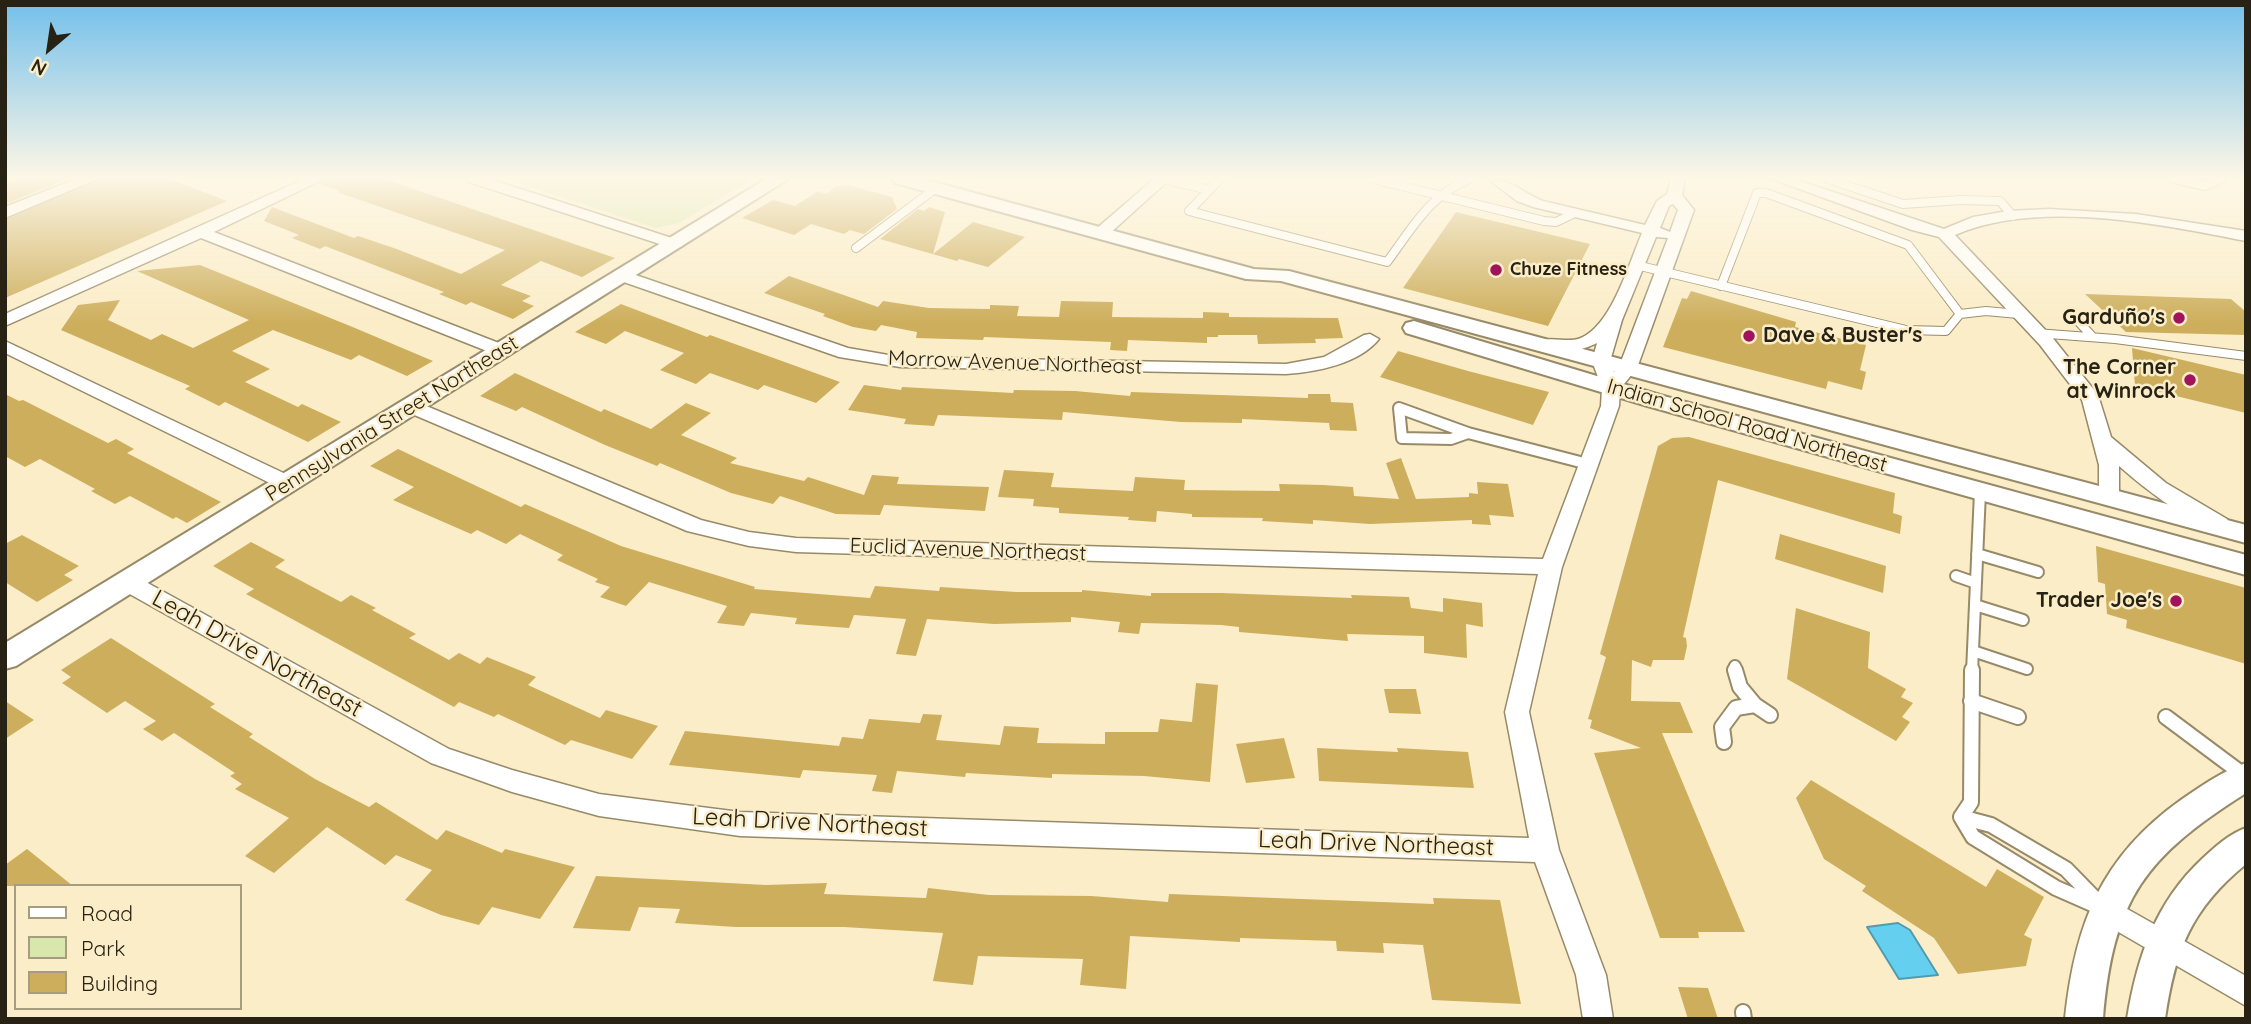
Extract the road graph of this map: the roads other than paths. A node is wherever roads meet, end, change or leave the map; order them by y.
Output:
1 (212, 227) edge
2 (622, 227) edge
3 (703, 227) edge
4 (884, 227) edge
5 (1082, 227) edge
6 (1108, 227) edge
7 (1250, 227) edge
8 (1414, 227) edge
9 (1632, 227) edge
10 (1653, 227) edge
11 (1681, 227) edge
12 (1744, 227) edge
13 (1858, 227) edge
14 (1922, 227) edge
15 (1956, 227) edge
16 (2195, 227) edge
17 (1651, 231) junction
18 (201, 232) junction
19 (1102, 232) junction
20 (1945, 234) junction
21 (2246, 236) edge
22 (1677, 237) junction
23 (675, 244) junction
24 (856, 248) dead end
25 (1636, 265) junction
26 (1664, 272) junction
27 (1254, 275) junction
28 (624, 276) junction
29 (1721, 286) junction
30 (1960, 314) junction
31 (2018, 314) junction
32 (2076, 319) dead end
33 (1613, 320) junction
34 (5, 321) edge
35 (2036, 333) junction
36 (2091, 335) junction
37 (1370, 339) dead end
38 (1545, 345) junction
39 (5, 346) edge
40 (503, 351) junction
41 (2246, 356) edge
42 (1601, 360) junction
43 (1628, 368) junction
44 (1612, 388) junction
45 (412, 407) junction
46 (1468, 433) junction
47 (2105, 442) junction
48 (1588, 464) junction
49 (287, 484) junction
50 (1980, 492) junction
51 (2109, 497) junction
52 (2238, 532) edge
53 (1977, 554) junction
54 (2246, 565) edge
55 (1550, 567) junction
56 (2038, 572) dead end
57 (1956, 576) dead end
58 (127, 582) junction
59 (1976, 583) junction
60 (1975, 605) junction
61 (2023, 620) dead end
62 (1973, 651) junction
63 (5, 658) edge
64 (1735, 666) dead end
65 (2027, 669) dead end
66 (1970, 701) junction
67 (1755, 705) junction
68 (1770, 715) dead end
69 (2018, 717) dead end
70 (2166, 717) dead end
71 (1724, 742) dead end
72 (2245, 776) edge
73 (1961, 817) junction
74 (2246, 843) edge
75 (1545, 849) junction
76 (2106, 910) junction
77 (2162, 945) junction
78 (2246, 992) edge
79 (1598, 1019) edge
80 (2084, 1019) edge
81 (2146, 1019) edge

1 - 18 street
2 - 23 street
3 - 23 street, Pennsylvania Street Northeast
4 - 24 lane
5 - 19 street, Indian School Road Northeast
6 - 19 street
7 - 8 lane
9 - 17 street
10 - 17 street
11 - 22 street
12 - 29 lane
13 - 30 lane
14 - 20 street
15 - 20 street
16 - 21 street
17 - 22 street
17 - 25 street
18 - 34 street
18 - 40 street
19 - 27 street, Indian School Road Northeast
20 - 31 street
22 - 26 street
23 - 28 street, Pennsylvania Street Northeast
25 - 26 lane
25 - 33 street
26 - 29 lane
26 - 43 street
27 - 38 street, Indian School Road Northeast
27 - 44 street, Indian School Road Northeast
28 - 37 street, Morrow Avenue Northeast
28 - 40 street, Pennsylvania Street Northeast
29 - 30 lane
30 - 31 lane
31 - 35 street
32 - 36 lane
33 - 38 street
33 - 42 street
35 - 36 lane
35 - 47 street
36 - 41 lane
38 - 42 street, Indian School Road Northeast
39 - 49 street
40 - 45 street, Pennsylvania Street Northeast
42 - 43 street, Indian School Road Northeast
42 - 44 street
43 - 44 street
43 - 51 street, Indian School Road Northeast
44 - 48 street
44 - 50 street, Indian School Road Northeast
45 - 49 street, Pennsylvania Street Northeast
45 - 55 street, Euclid Avenue Northeast
46 - 46 lane
46 - 48 lane
47 - 51 street
47 - 52 street
48 - 55 street
49 - 58 street, Pennsylvania Street Northeast
50 - 53 lane
50 - 54 street, Indian School Road Northeast
51 - 52 street, Indian School Road Northeast
53 - 56 lane
53 - 59 lane
55 - 75 street
57 - 59 lane
58 - 63 street, Pennsylvania Street Northeast
58 - 75 street, Leah Drive Northeast
59 - 60 lane
60 - 61 lane
60 - 62 lane
62 - 65 lane
62 - 66 lane
64 - 67 lane
66 - 69 lane
66 - 73 lane
67 - 68 lane
67 - 71 lane
70 - 72 lane
72 - 76 street
73 - 76 lane
73 - 76 lane
74 - 77 street
75 - 79 street
76 - 77 street
76 - 80 street
77 - 78 street
77 - 81 street

